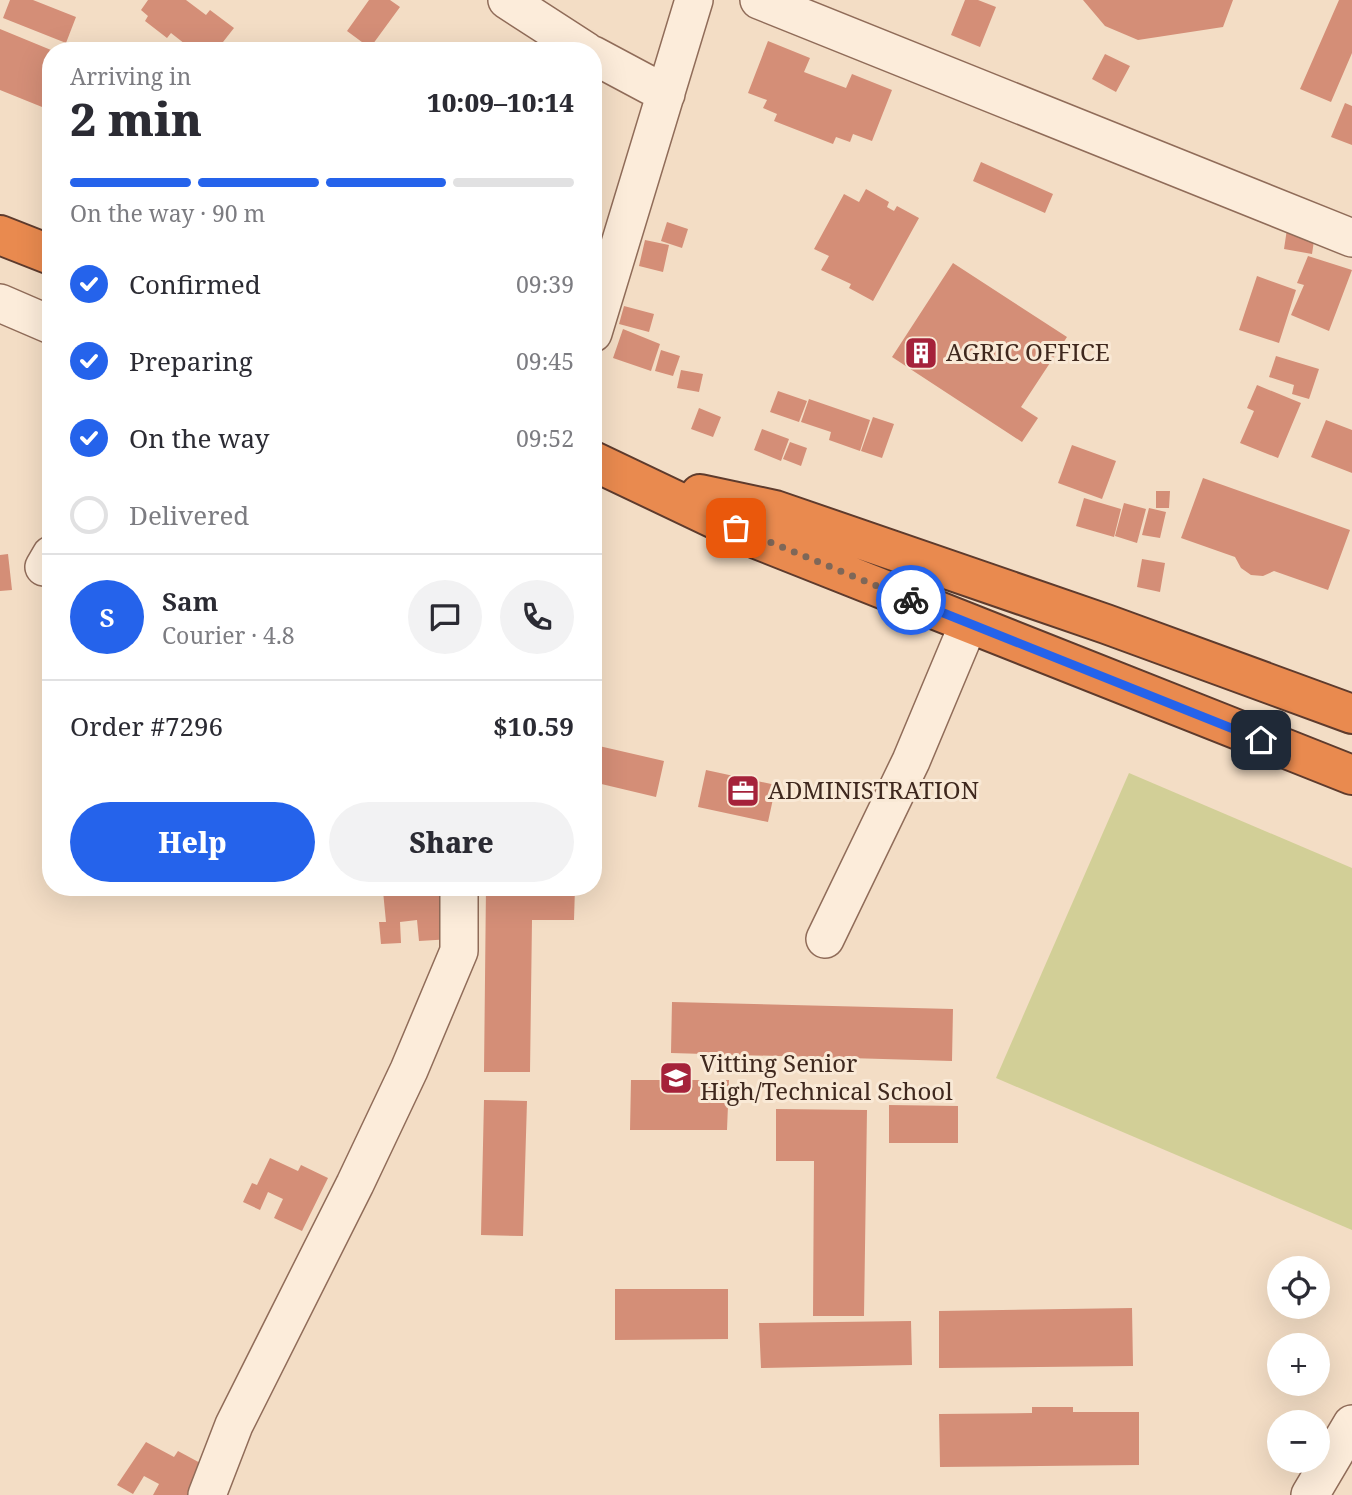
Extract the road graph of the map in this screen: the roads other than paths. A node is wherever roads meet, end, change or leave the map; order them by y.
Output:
1 (507, 0) edge
2 (694, 0) edge
3 (759, 0) edge
4 (572, 42) edge
5 (602, 60) edge
6 (666, 94) junction
7 (0, 235) edge
8 (1352, 238) edge
9 (42, 251) edge
10 (0, 303) edge
11 (602, 304) edge
12 (42, 321) edge
13 (602, 465) edge
14 (643, 482) junction
15 (968, 625) junction
16 (1352, 714) edge
17 (1352, 775) edge
18 (458, 896) edge
19 (825, 939) dead end
20 (1352, 1424) edge
21 (206, 1495) edge
22 (1310, 1495) edge

1 - 4 street
2 - 6 street
3 - 8 street
5 - 6 street
6 - 11 street
7 - 9 highway
10 - 12 street
13 - 14 highway
14 - 15 highway
14 - 16 highway
15 - 17 highway
15 - 19 street
18 - 21 street
20 - 22 street

